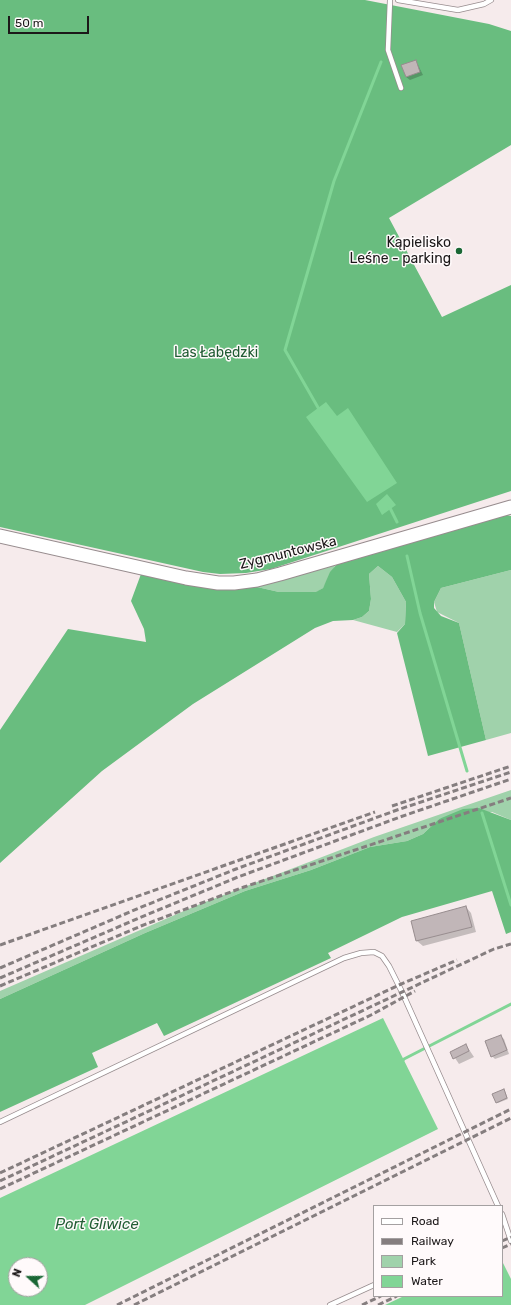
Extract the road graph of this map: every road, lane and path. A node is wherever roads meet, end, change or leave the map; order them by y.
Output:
1 (390, 0) edge
2 (398, 0) edge
3 (491, 0) edge
4 (401, 88) dead end
5 (511, 507) edge
6 (0, 536) edge
7 (0, 1122) edge
8 (498, 1205) edge
9 (504, 1225) edge
10 (511, 1241) edge
11 (373, 1285) edge
12 (330, 1305) edge

1 - 4 lane
2 - 3 lane
5 - 6 street, Zygmuntowska
7 - 8 lane
9 - 10 lane
11 - 12 lane

